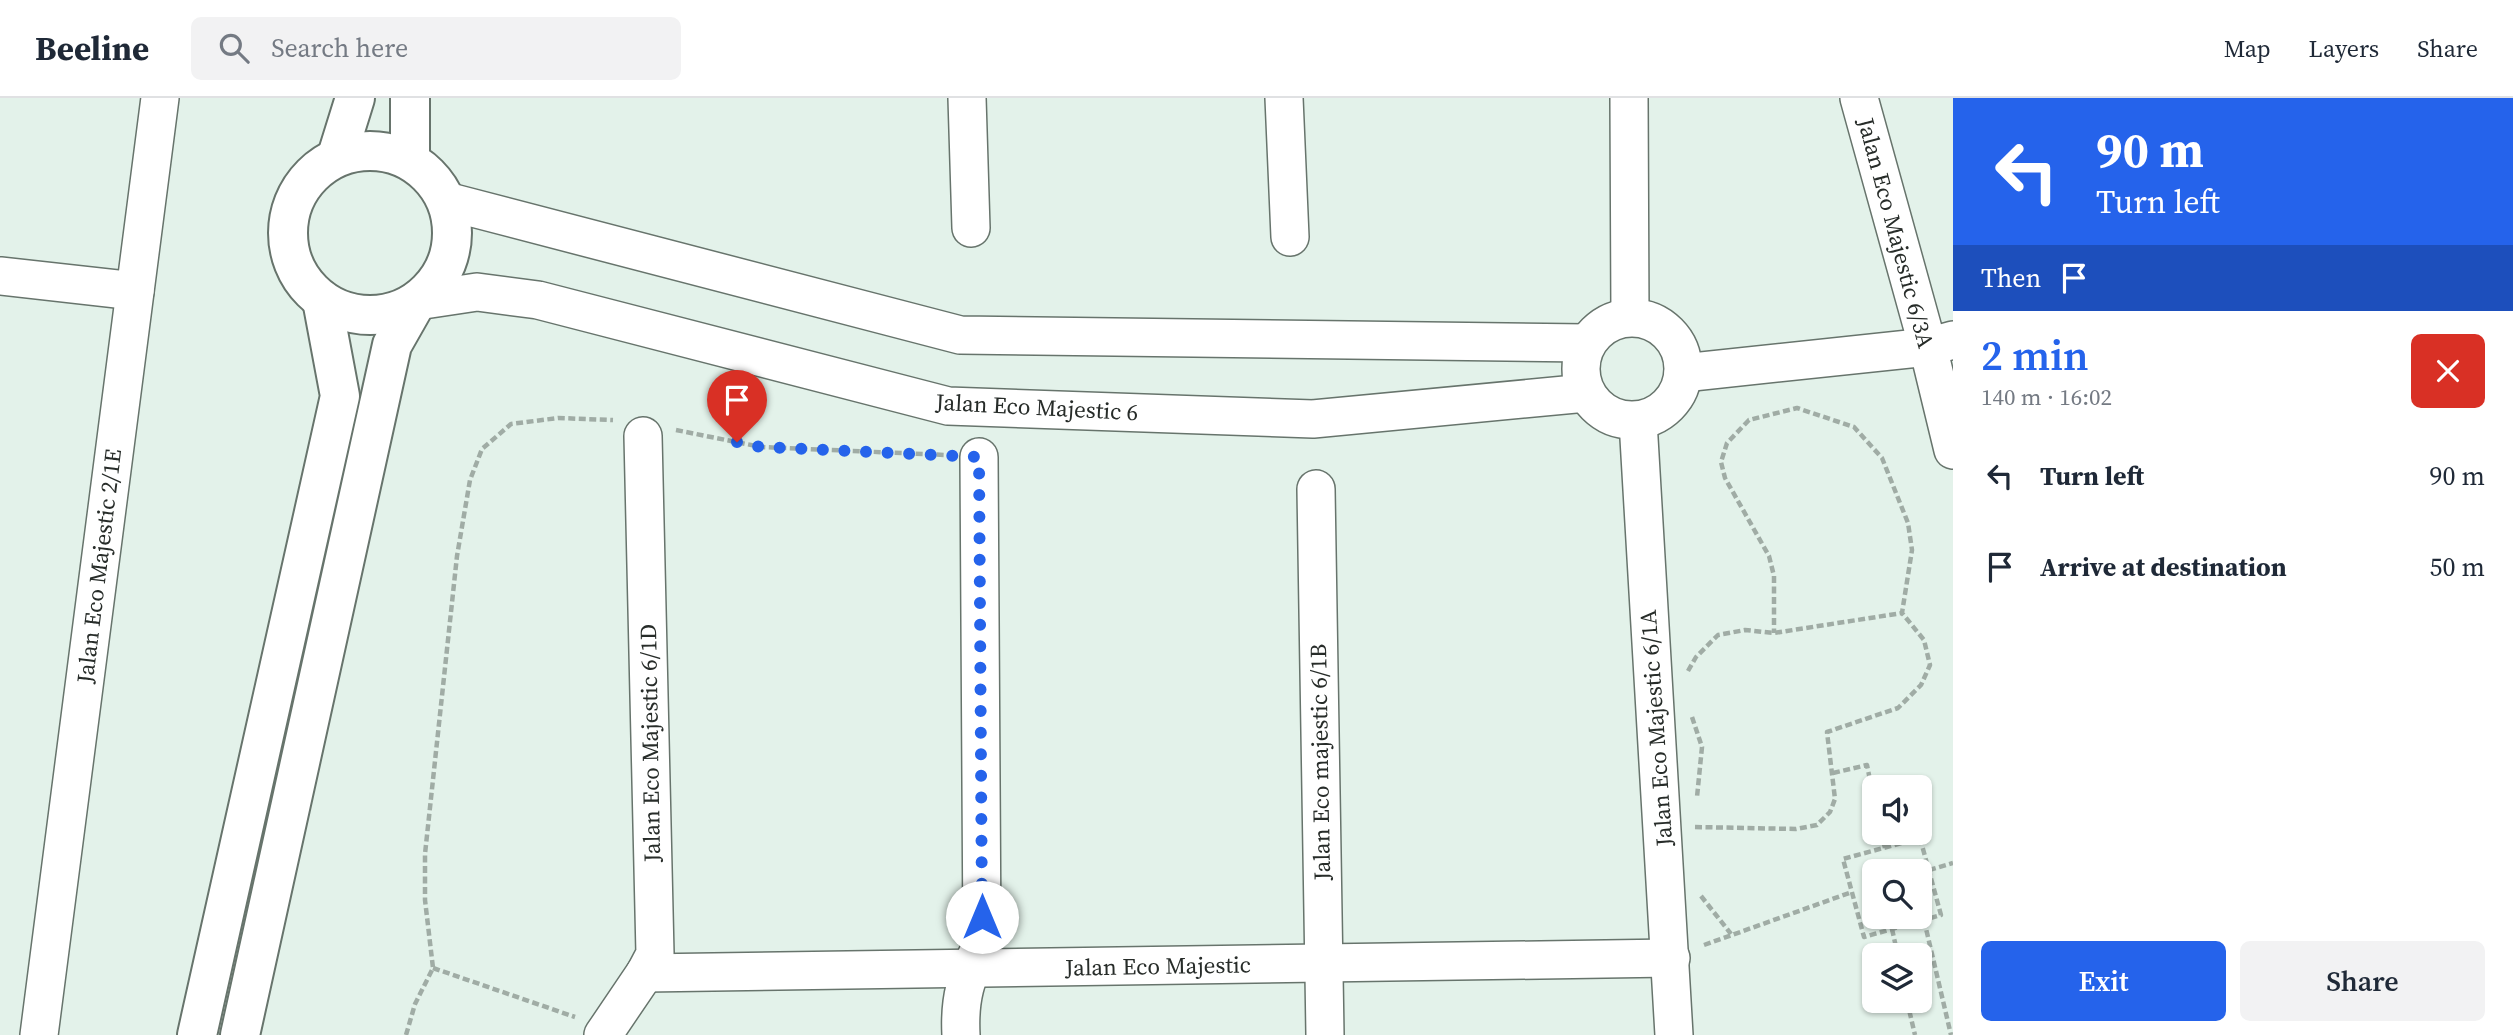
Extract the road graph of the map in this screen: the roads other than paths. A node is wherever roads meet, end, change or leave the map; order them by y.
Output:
1 (160, 98) edge
2 (355, 98) edge
3 (410, 98) edge
4 (967, 98) edge
5 (1284, 98) edge
6 (1629, 98) edge
7 (1859, 98) edge
8 (337, 156) junction
9 (410, 160) junction
10 (446, 201) junction
11 (971, 228) dead end
12 (1290, 237) dead end
13 (0, 276) edge
14 (135, 291) junction
15 (322, 300) junction
16 (416, 301) junction
17 (1630, 317) junction
18 (1586, 343) junction
19 (1940, 343) edge
20 (1683, 373) junction
21 (1586, 393) junction
22 (1638, 421) junction
23 (643, 428) road end
24 (1953, 450) edge
25 (979, 457) road end
26 (1316, 489) dead end
27 (1671, 958) junction
28 (1323, 963) junction
29 (970, 969) junction
30 (645, 973) junction
31 (605, 1032) edge
32 (39, 1035) edge
33 (197, 1035) edge
34 (240, 1035) edge
35 (961, 1035) edge
36 (1325, 1035) edge
37 (1674, 1035) edge

1 - 14 street, Jalan Eco Majestic 2/1E
2 - 8 street
3 - 9 street
4 - 11 street
5 - 12 street
6 - 17 street
7 - 19 street, Jalan Eco Majestic 6/3A
8 - 9 street
8 - 15 street
9 - 10 street
10 - 16 street
10 - 18 street
13 - 14 street
14 - 32 street, Jalan Eco Majestic 2/1E
15 - 16 street
15 - 33 street
16 - 21 street, Jalan Eco Majestic 6
16 - 34 street
17 - 18 street
17 - 20 street
18 - 21 street
19 - 20 street
19 - 24 street, Jalan Eco Majestic 6/3A
20 - 22 street
21 - 22 street
22 - 27 street, Jalan Eco Majestic 6/1A
23 - 30 street, Jalan Eco Majestic 6/1D
25 - 29 street
26 - 28 street, Jalan Eco majestic 6/1B
27 - 28 street, Jalan Eco Majestic
27 - 37 street, Jalan Eco Majestic 6/1A
28 - 29 street, Jalan Eco Majestic
28 - 36 street, Jalan Eco majestic 6/1B
29 - 30 street, Jalan Eco Majestic
29 - 35 street
30 - 31 street, Jalan Eco Majestic 6/1D

